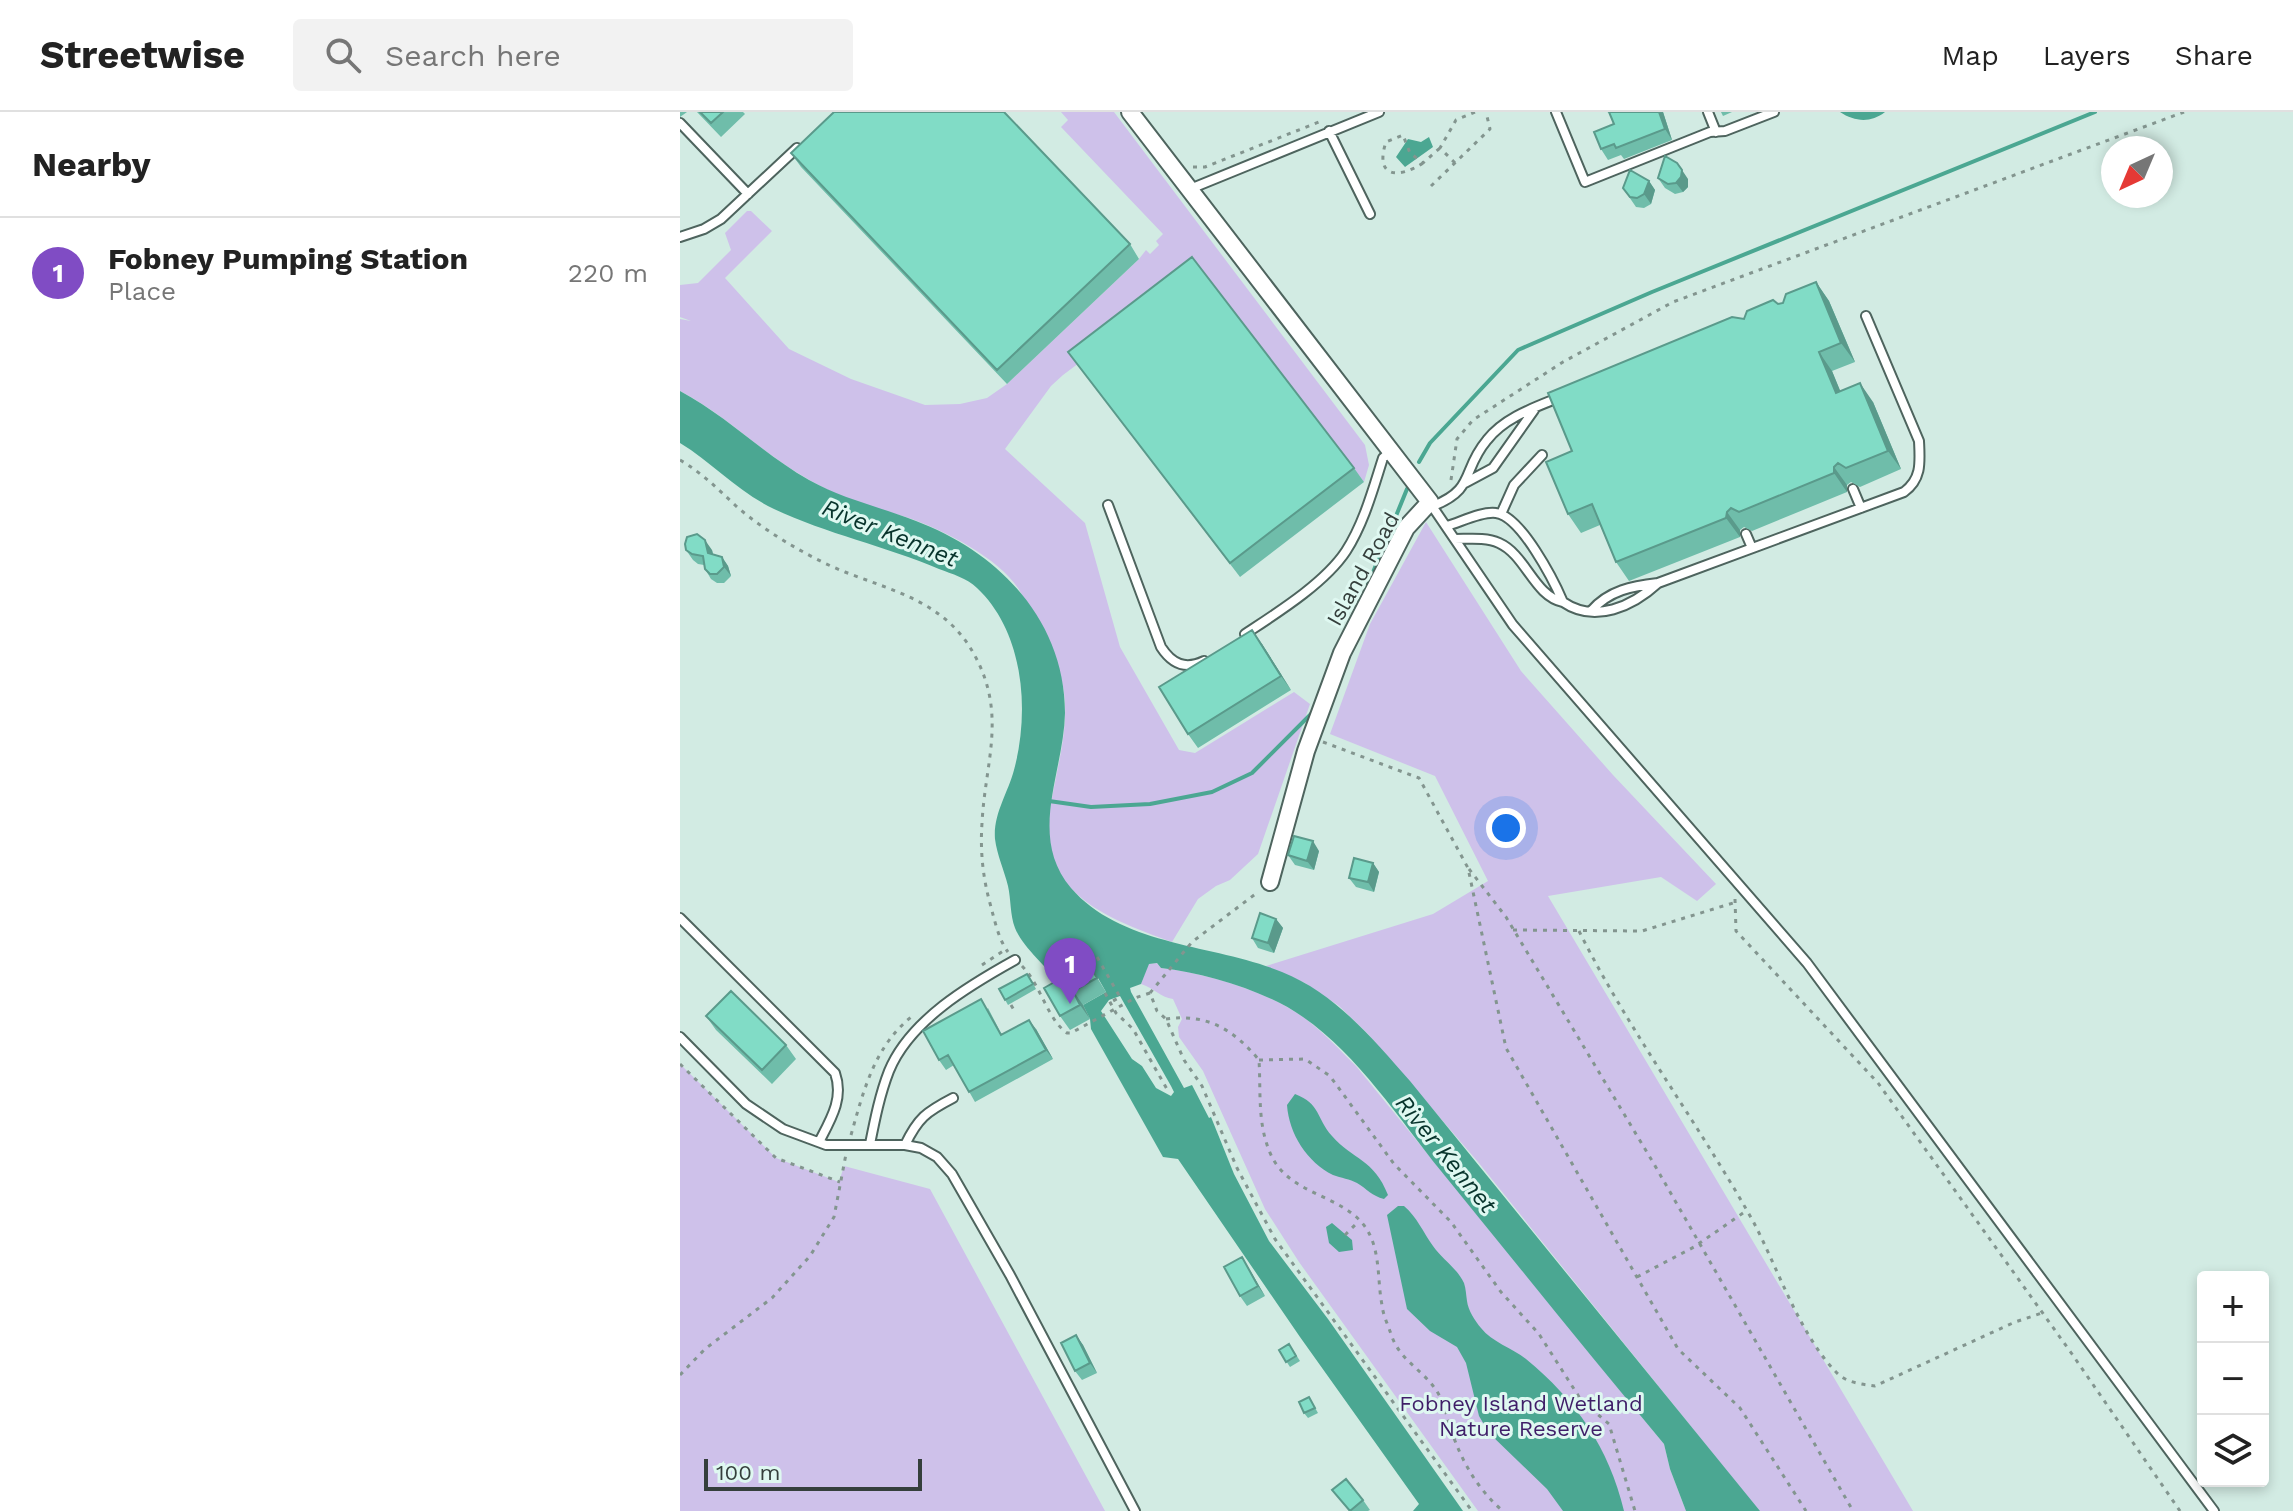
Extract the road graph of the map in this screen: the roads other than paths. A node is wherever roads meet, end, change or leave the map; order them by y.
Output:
1 (1130, 112) edge
2 (1379, 112) edge
3 (1556, 112) edge
4 (1708, 112) edge
5 (1774, 112) edge
6 (680, 123) edge
7 (1329, 131) junction
8 (1716, 132) junction
9 (804, 142) edge
10 (1189, 190) junction
11 (748, 194) junction
12 (1370, 214) dead end
13 (680, 237) edge
14 (1866, 316) dead end
15 (1571, 393) edge
16 (1535, 407) junction
17 (1392, 450) junction
18 (1542, 455) dead end
19 (1465, 483) junction
20 (1853, 489) dead end
21 (1431, 504) junction
22 (1108, 505) dead end
23 (1861, 508) junction
24 (1501, 514) junction
25 (1447, 526) junction
26 (1746, 534) dead end
27 (1455, 539) junction
28 (1752, 548) junction
29 (1660, 570) dead end
30 (1661, 582) junction
31 (1563, 602) junction
32 (1591, 611) junction
33 (1240, 638) edge
34 (1218, 652) edge
35 (1270, 882) road end
36 (680, 918) edge
37 (1015, 960) road end
38 (680, 1037) edge
39 (953, 1098) dead end
40 (819, 1142) junction
41 (870, 1144) junction
42 (905, 1145) junction
43 (1135, 1511) edge
44 (2214, 1511) edge

1 - 10 street, Island Road
2 - 7 lane
3 - 8 lane
4 - 8 lane
5 - 8 lane
6 - 11 lane
7 - 10 lane
7 - 12 lane
9 - 11 lane
10 - 17 street, Island Road
11 - 13 lane
14 - 23 lane
15 - 16 lane
16 - 19 lane
16 - 19 lane
17 - 21 street, Island Road
17 - 33 lane
18 - 24 lane
19 - 21 lane
20 - 23 lane
21 - 25 lane
21 - 35 street, Island Road
22 - 34 lane
23 - 28 lane
24 - 25 lane
24 - 31 lane
25 - 27 lane
26 - 28 lane
27 - 31 lane
27 - 44 lane
28 - 30 lane
29 - 30 lane
30 - 32 lane
30 - 32 lane
31 - 32 lane
36 - 40 lane
37 - 41 lane
38 - 40 lane
39 - 42 lane
40 - 41 lane
41 - 42 lane
42 - 43 lane

